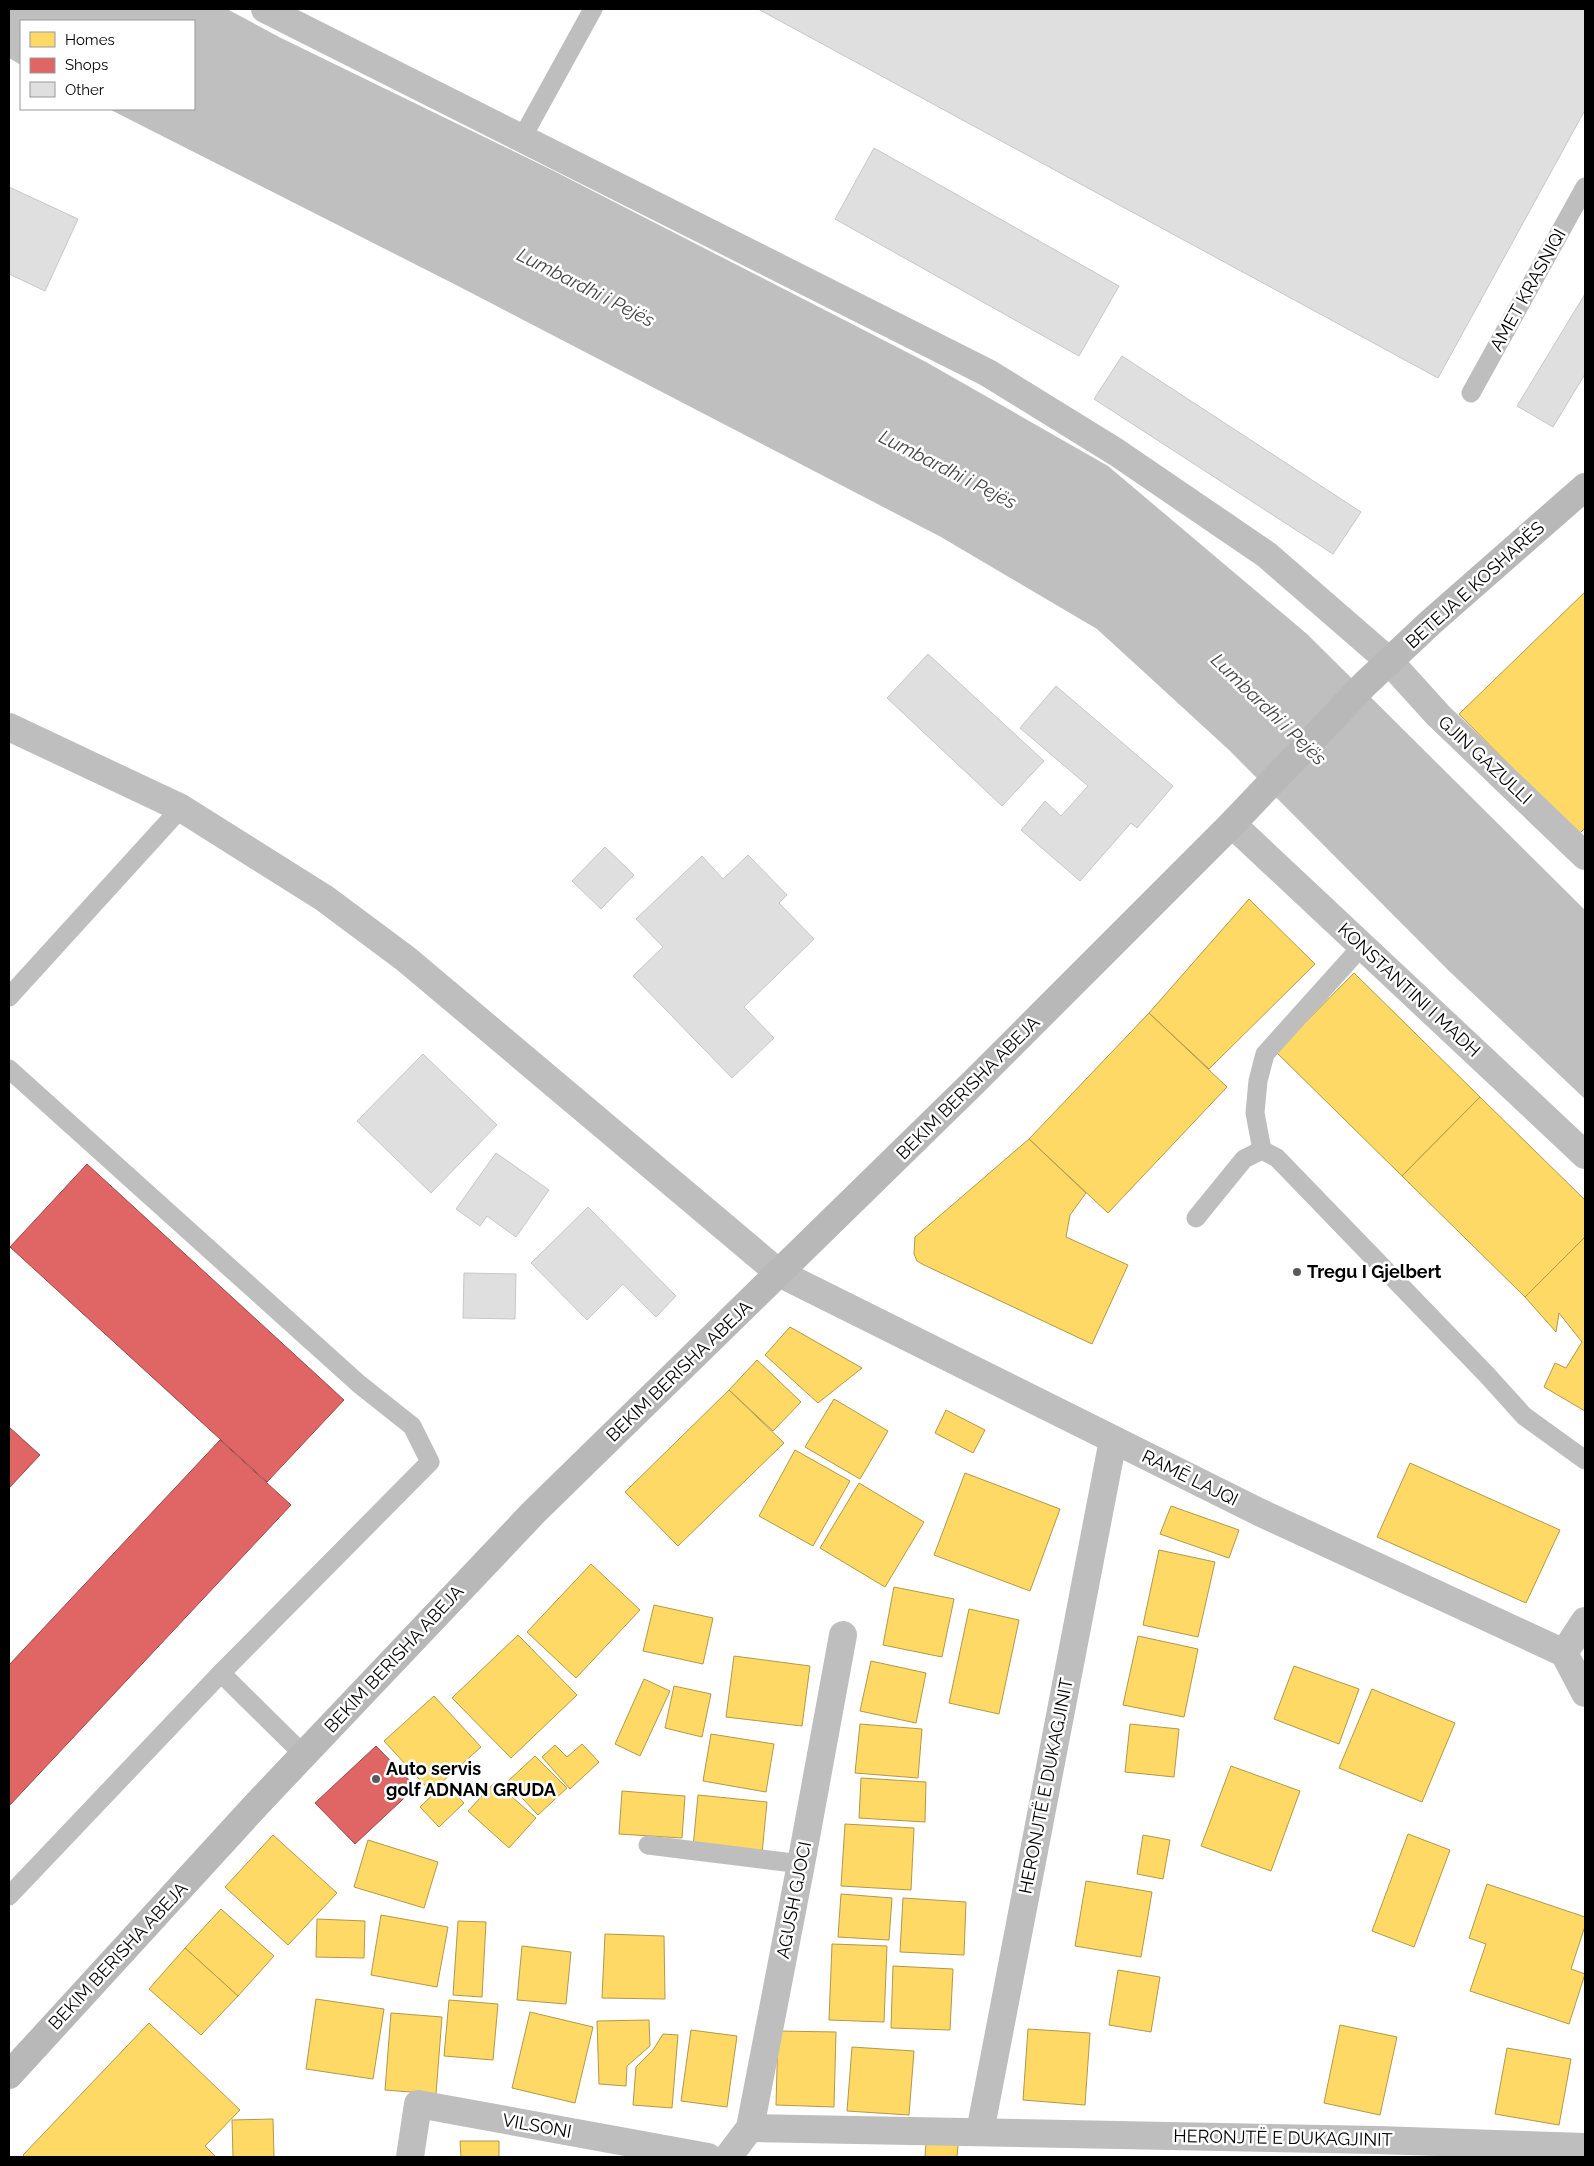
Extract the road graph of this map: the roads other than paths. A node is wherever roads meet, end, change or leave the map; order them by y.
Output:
1 (265, 9) edge
2 (594, 9) edge
3 (522, 138) junction
4 (1585, 187) edge
5 (1471, 393) dead end
6 (1585, 487) edge
7 (1389, 661) junction
8 (1365, 684) joint
9 (9, 727) edge
10 (181, 808) junction
11 (1232, 824) junction
12 (1585, 856) edge
13 (1362, 946) junction
14 (9, 997) edge
15 (9, 1069) edge
16 (1262, 1150) junction
17 (1585, 1155) edge
18 (1196, 1218) dead end
19 (779, 1273) junction
20 (1113, 1440) junction
21 (1585, 1460) edge
22 (1585, 1621) edge
23 (842, 1636) dead end
24 (1564, 1653) junction
25 (221, 1673) junction
26 (1585, 1694) edge
27 (304, 1755) junction
28 (648, 1846) dead end
29 (801, 1864) junction
30 (9, 1896) edge
31 (9, 2075) edge
32 (750, 2128) junction
33 (980, 2132) junction
34 (1585, 2147) edge
35 (410, 2157) edge
36 (708, 2157) edge
37 (728, 2157) edge

1 - 3 street, GJIN GAZULLI
2 - 3 lane
3 - 7 street, GJIN GAZULLI
4 - 5 lane, AMET KRASNIQI
6 - 7 street, BETEJA E KOSHARËS
7 - 8 street, BETEJA E KOSHARËS
7 - 12 street, GJIN GAZULLI
8 - 11 street, BEKIM BERISHA ABEJA
9 - 10 street, RAMĒ LAJQI
10 - 14 lane
10 - 19 street, RAMĒ LAJQI
11 - 13 street, KONSTANTINI I MADH
11 - 19 street, BEKIM BERISHA ABEJA
13 - 16 lane
13 - 17 street, KONSTANTINI I MADH
15 - 25 lane
16 - 18 lane
16 - 21 lane
19 - 20 street, RAMĒ LAJQI
19 - 27 street, BEKIM BERISHA ABEJA
20 - 24 street, RAMĒ LAJQI
20 - 33 street, HERONJTË E DUKAGJINIT
22 - 24 street
23 - 29 street, AGUSH GJOCI
24 - 26 street
25 - 27 lane
25 - 30 lane
27 - 31 street, BEKIM BERISHA ABEJA
28 - 29 lane
29 - 32 street, AGUSH GJOCI
32 - 33 street, HERONJTË E DUKAGJINIT
32 - 37 street, AGUSH GJOCI
33 - 34 street, HERONJTË E DUKAGJINIT
35 - 36 street, VILSONI

